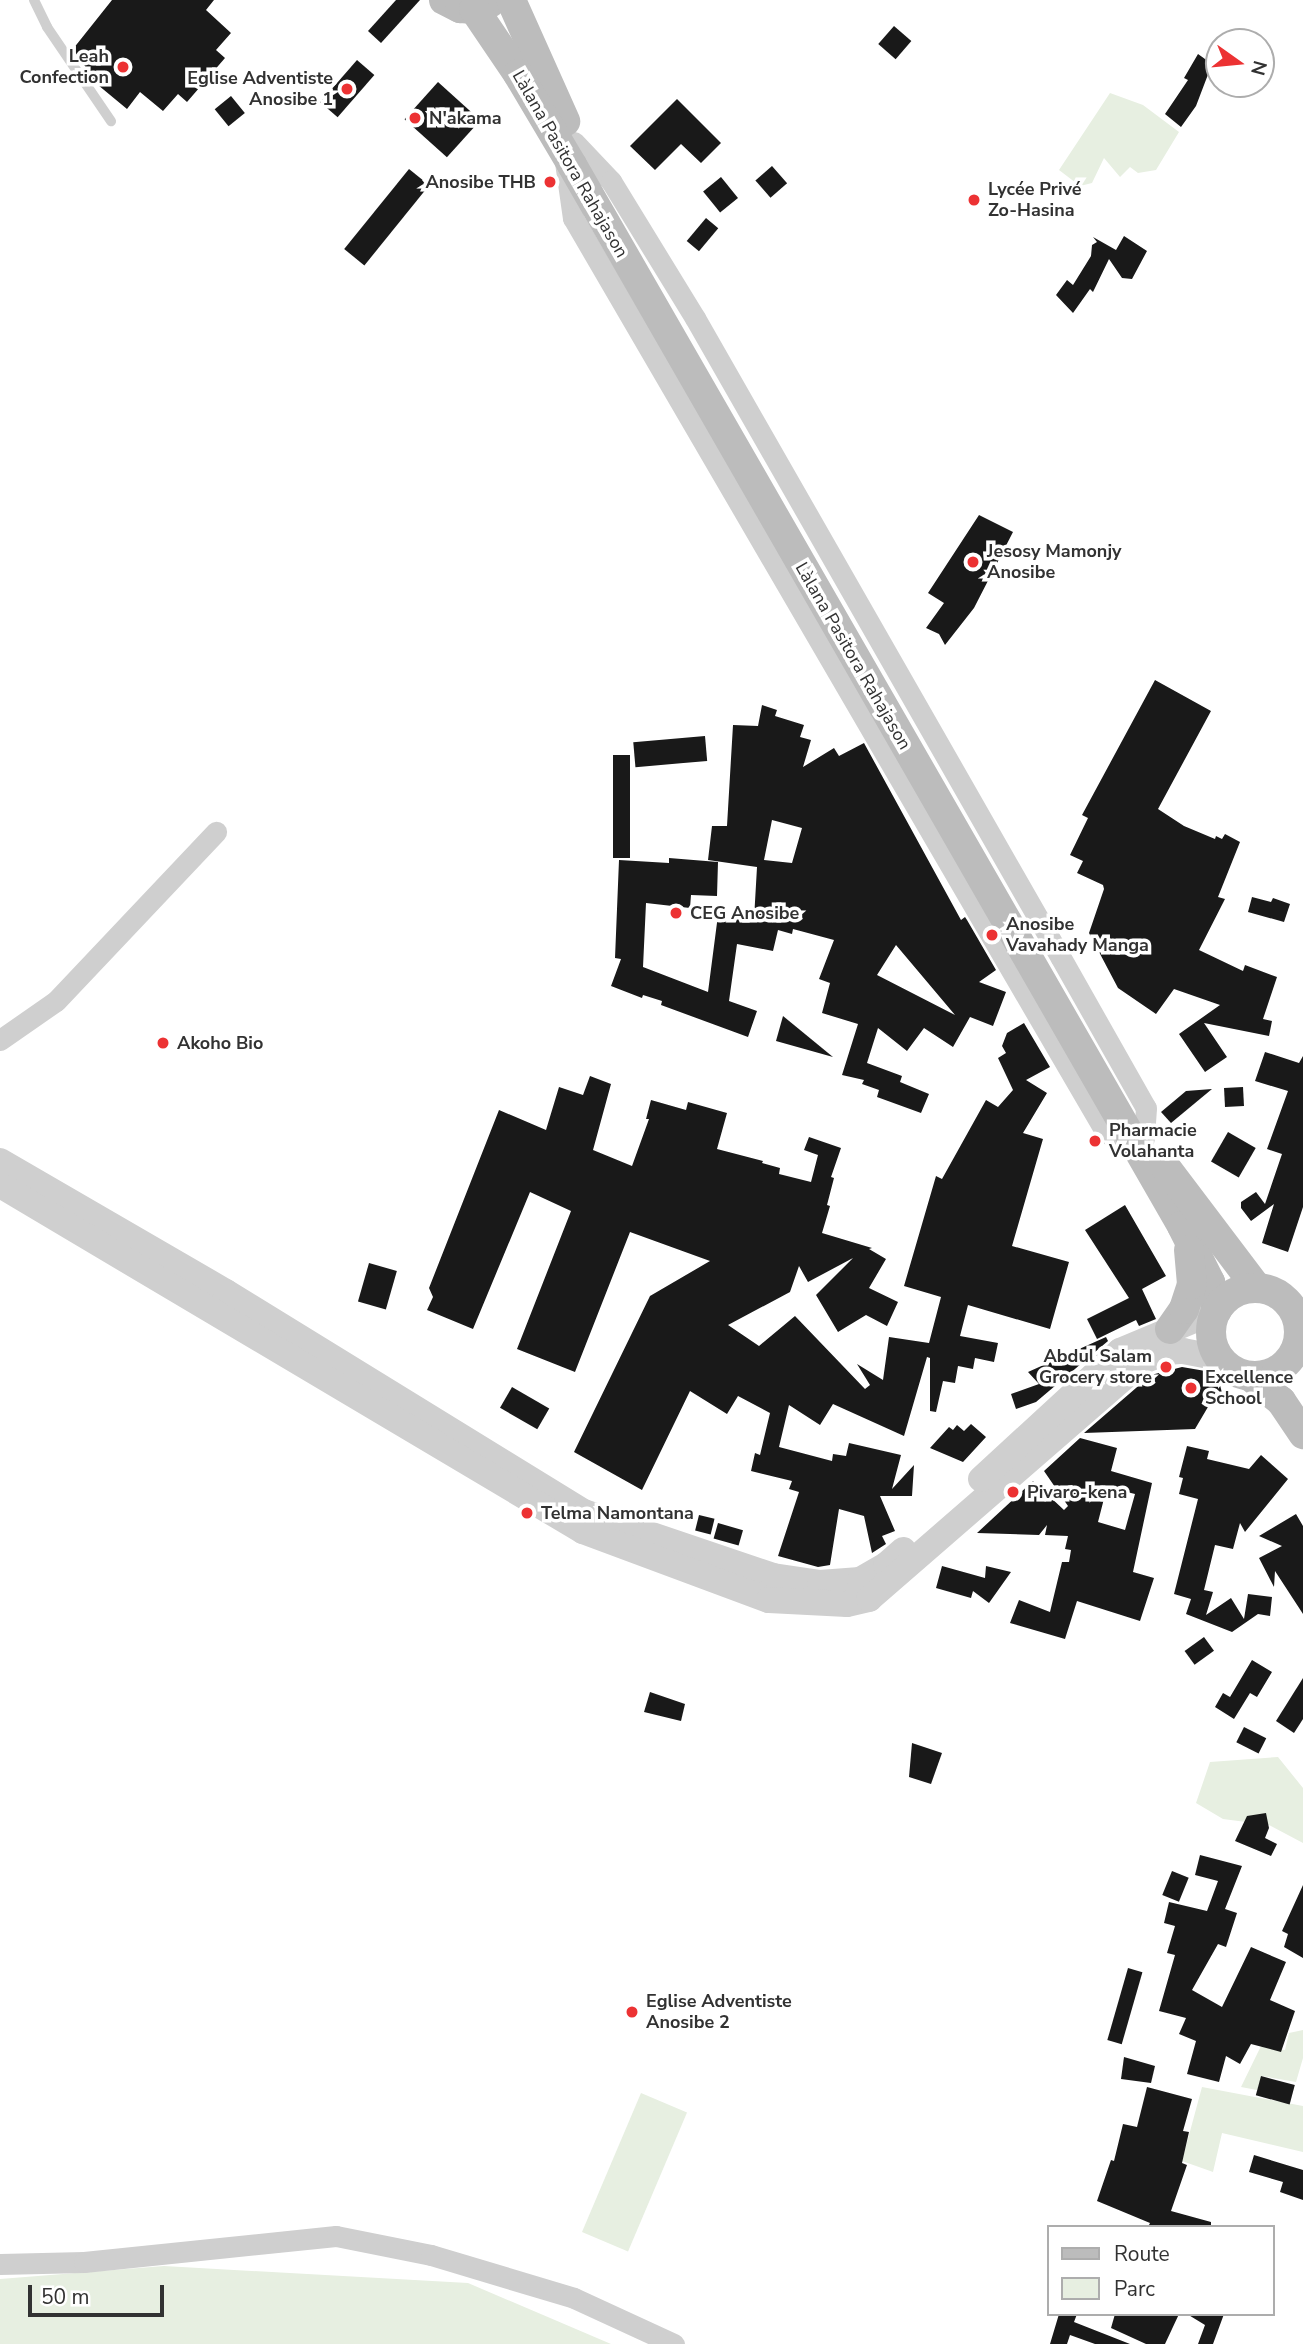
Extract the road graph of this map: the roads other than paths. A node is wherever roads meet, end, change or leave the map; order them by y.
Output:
1 (34, 0) edge
2 (444, 0) edge
3 (511, 0) edge
4 (485, 4) edge
5 (111, 121) dead end
6 (568, 146) junction
7 (216, 832) dead end
8 (0, 1040) edge
9 (1139, 1141) junction
10 (0, 1161) edge
11 (0, 1185) edge
12 (1182, 1226) junction
13 (1257, 1288) junction
14 (1215, 1314) junction
15 (1170, 1329) junction
16 (1301, 1345) edge
17 (1219, 1358) junction
18 (1250, 1376) junction
19 (1303, 1434) edge
20 (0, 2264) edge
21 (674, 2344) edge

1 - 5 lane
2 - 4 main road
3 - 6 main road, Làlana Pasitora Rahajason
4 - 6 main road, Làlana Pasitora Rahajason
6 - 9 main road, Làlana Pasitora Rahajason
7 - 8 street
9 - 12 main road, Làlana Pasitora Rahajason
9 - 13 main road, Làlana Pasitora Rahajason
10 - 15 street
11 - 17 street
12 - 14 main road, Làlana Pasitora Rahajason
12 - 15 main road
13 - 14 main road
13 - 16 main road
14 - 15 street
14 - 17 main road
16 - 18 main road
17 - 18 main road
18 - 19 main road
20 - 21 street

